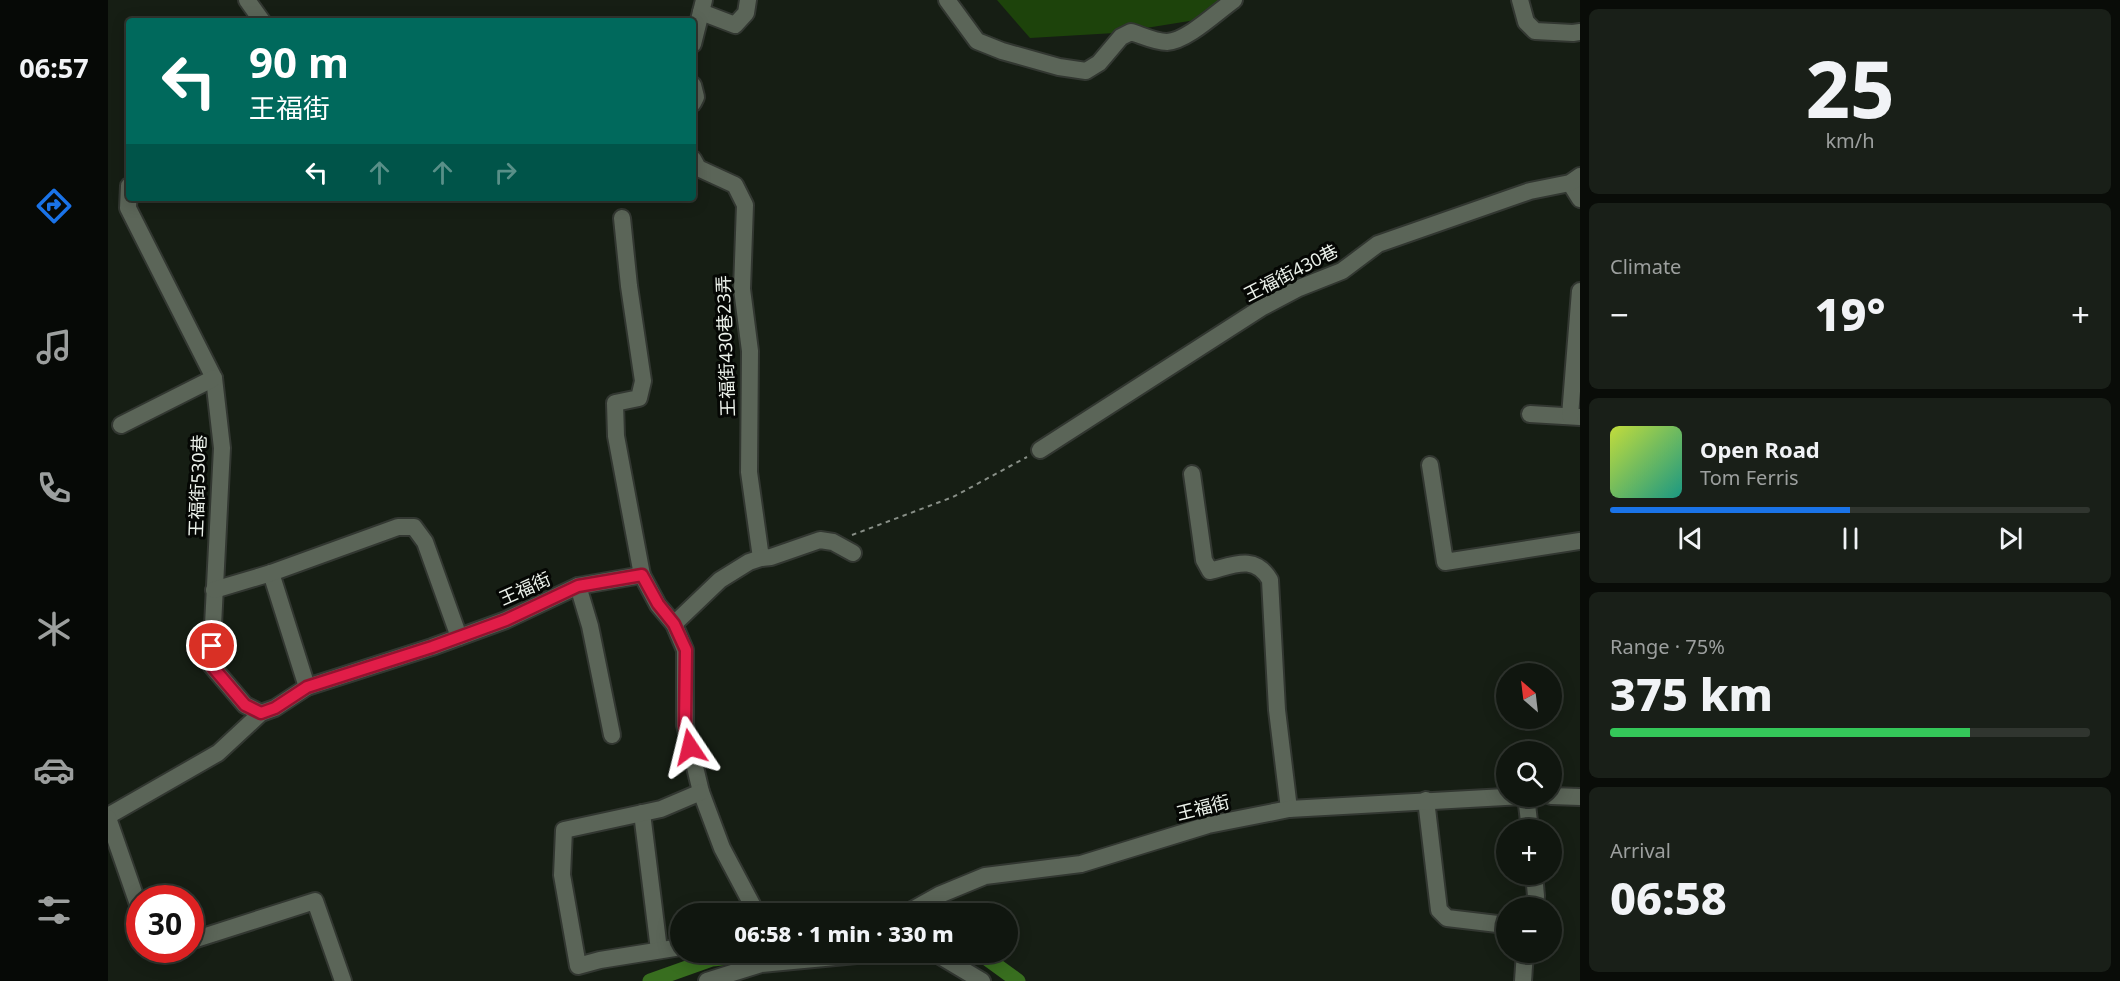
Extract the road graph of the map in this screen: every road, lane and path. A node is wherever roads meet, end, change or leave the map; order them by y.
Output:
1 (248, 0) edge
2 (748, 0) edge
3 (947, 0) edge
4 (1234, 0) edge
5 (1520, 0) edge
6 (703, 6) edge
7 (260, 18) edge
8 (1580, 32) edge
9 (696, 33) edge
10 (696, 164) edge
11 (1575, 180) edge
12 (1580, 199) edge
13 (128, 201) edge
14 (622, 218) dead end
15 (1580, 291) edge
16 (214, 378) junction
17 (1530, 414) dead end
18 (1575, 417) edge
19 (121, 425) dead end
20 (1040, 450) joint
21 (1430, 465) dead end
22 (1192, 474) dead end
23 (1580, 541) edge
24 (833, 542) junction
25 (853, 553) dead end
26 (761, 558) junction
27 (272, 573) junction
28 (642, 575) junction
29 (578, 586) junction
30 (214, 590) junction
31 (674, 624) junction
32 (459, 637) junction
33 (307, 687) junction
34 (261, 713) junction
35 (612, 735) dead end
36 (701, 792) junction
37 (1562, 796) edge
38 (1580, 796) edge
39 (1496, 797) edge
40 (1426, 800) junction
41 (1289, 809) junction
42 (642, 813) junction
43 (108, 817) edge
44 (131, 885) edge
45 (751, 903) edge
46 (925, 903) edge
47 (1496, 924) edge
48 (204, 936) edge
49 (670, 948) edge
50 (659, 950) junction
51 (790, 963) edge
52 (951, 963) edge
53 (1524, 963) edge
54 (763, 966) edge
55 (343, 981) edge
56 (707, 981) edge
57 (982, 981) edge
58 (1523, 981) edge

1 - 7 street
2 - 6 street
3 - 4 street
5 - 8 street
6 - 9 street
10 - 26 street, 王福街430巷23弄
11 - 12 street
11 - 20 street, 王福街430巷
13 - 16 street, 王福街530巷
14 - 28 street
15 - 18 street
16 - 19 street
16 - 30 street, 王福街530巷
17 - 18 street
20 - 24 path
21 - 23 street
22 - 41 street
24 - 25 street
24 - 26 street
26 - 31 street
27 - 30 street
27 - 32 street
27 - 33 street
28 - 29 street, 王福街
28 - 31 street
29 - 32 street, 王福街
29 - 35 street
30 - 34 street, 王福街530巷
31 - 36 street
32 - 33 street, 王福街
33 - 34 street, 王福街
34 - 43 street, 王福街
36 - 42 street
36 - 45 street
37 - 38 street
39 - 40 street, 王福街
40 - 41 street, 王福街
40 - 47 street
41 - 46 street, 王福街
42 - 50 street
42 - 50 street
43 - 44 street
48 - 55 street
49 - 50 street
51 - 54 street
52 - 57 street
53 - 58 street
54 - 56 street

